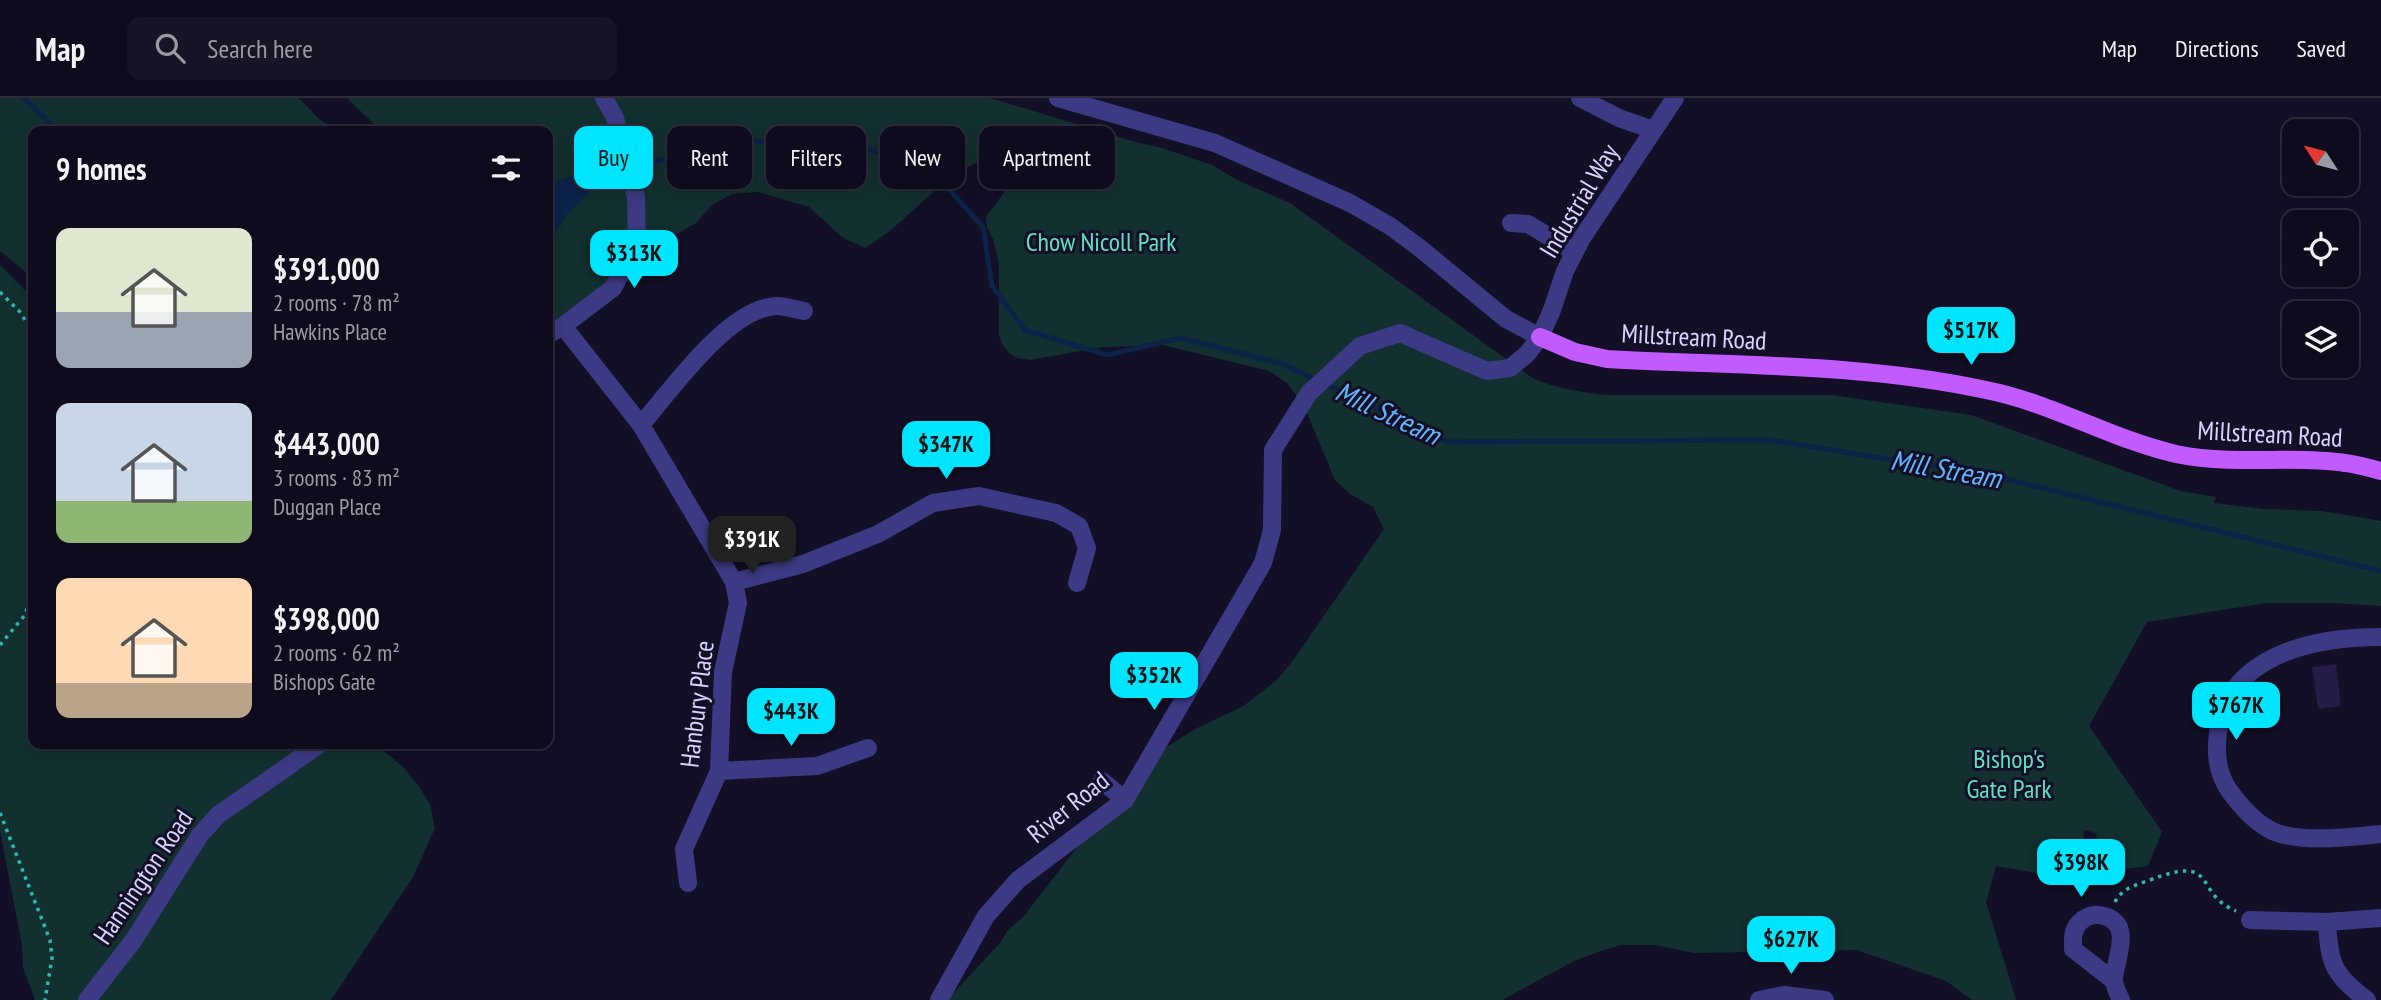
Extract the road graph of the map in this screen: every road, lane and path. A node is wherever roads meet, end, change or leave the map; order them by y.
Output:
1 (604, 98) edge
2 (1058, 98) edge
3 (1580, 98) edge
4 (1675, 98) edge
5 (1653, 130) junction
6 (1511, 223) dead end
7 (1574, 252) junction
8 (0, 292) edge
9 (804, 311) dead end
10 (28, 326) edge
11 (556, 331) edge
12 (1539, 337) junction
13 (641, 425) junction
14 (2381, 471) edge
15 (734, 582) junction
16 (1077, 583) dead end
17 (28, 606) edge
18 (2381, 637) edge
19 (0, 645) edge
20 (868, 748) dead end
21 (313, 749) edge
22 (719, 771) junction
23 (1102, 781) dead end
24 (1125, 800) junction
25 (0, 813) edge
26 (2381, 834) edge
27 (688, 883) dead end
28 (2107, 917) junction
29 (2381, 918) edge
30 (2250, 919) joint
31 (2327, 922) junction
32 (2114, 981) junction
33 (45, 1000) edge
34 (87, 1000) edge
35 (939, 1000) edge
36 (1759, 1000) edge
37 (1825, 1000) edge
38 (2121, 1000) edge
39 (2367, 1000) edge

1 - 11 street
2 - 12 street, Millstream Road
3 - 5 street
4 - 5 street, Industrial Way
5 - 7 street, Industrial Way
6 - 7 street
7 - 12 street, Industrial Way
8 - 10 path
9 - 13 street
11 - 13 street, Hanbury Place
12 - 14 main road, Millstream Road
12 - 24 street, River Road
13 - 15 street, Hanbury Place
15 - 16 street
15 - 22 street, Hanbury Place
17 - 19 path
18 - 26 street
20 - 22 street
21 - 34 street, Hannington Road
22 - 27 street, Hanbury Place
23 - 24 street
24 - 35 street, River Road
25 - 33 path
28 - 30 path
28 - 32 street
28 - 32 street
29 - 31 street
30 - 31 street
31 - 39 street
32 - 38 street
36 - 37 street

